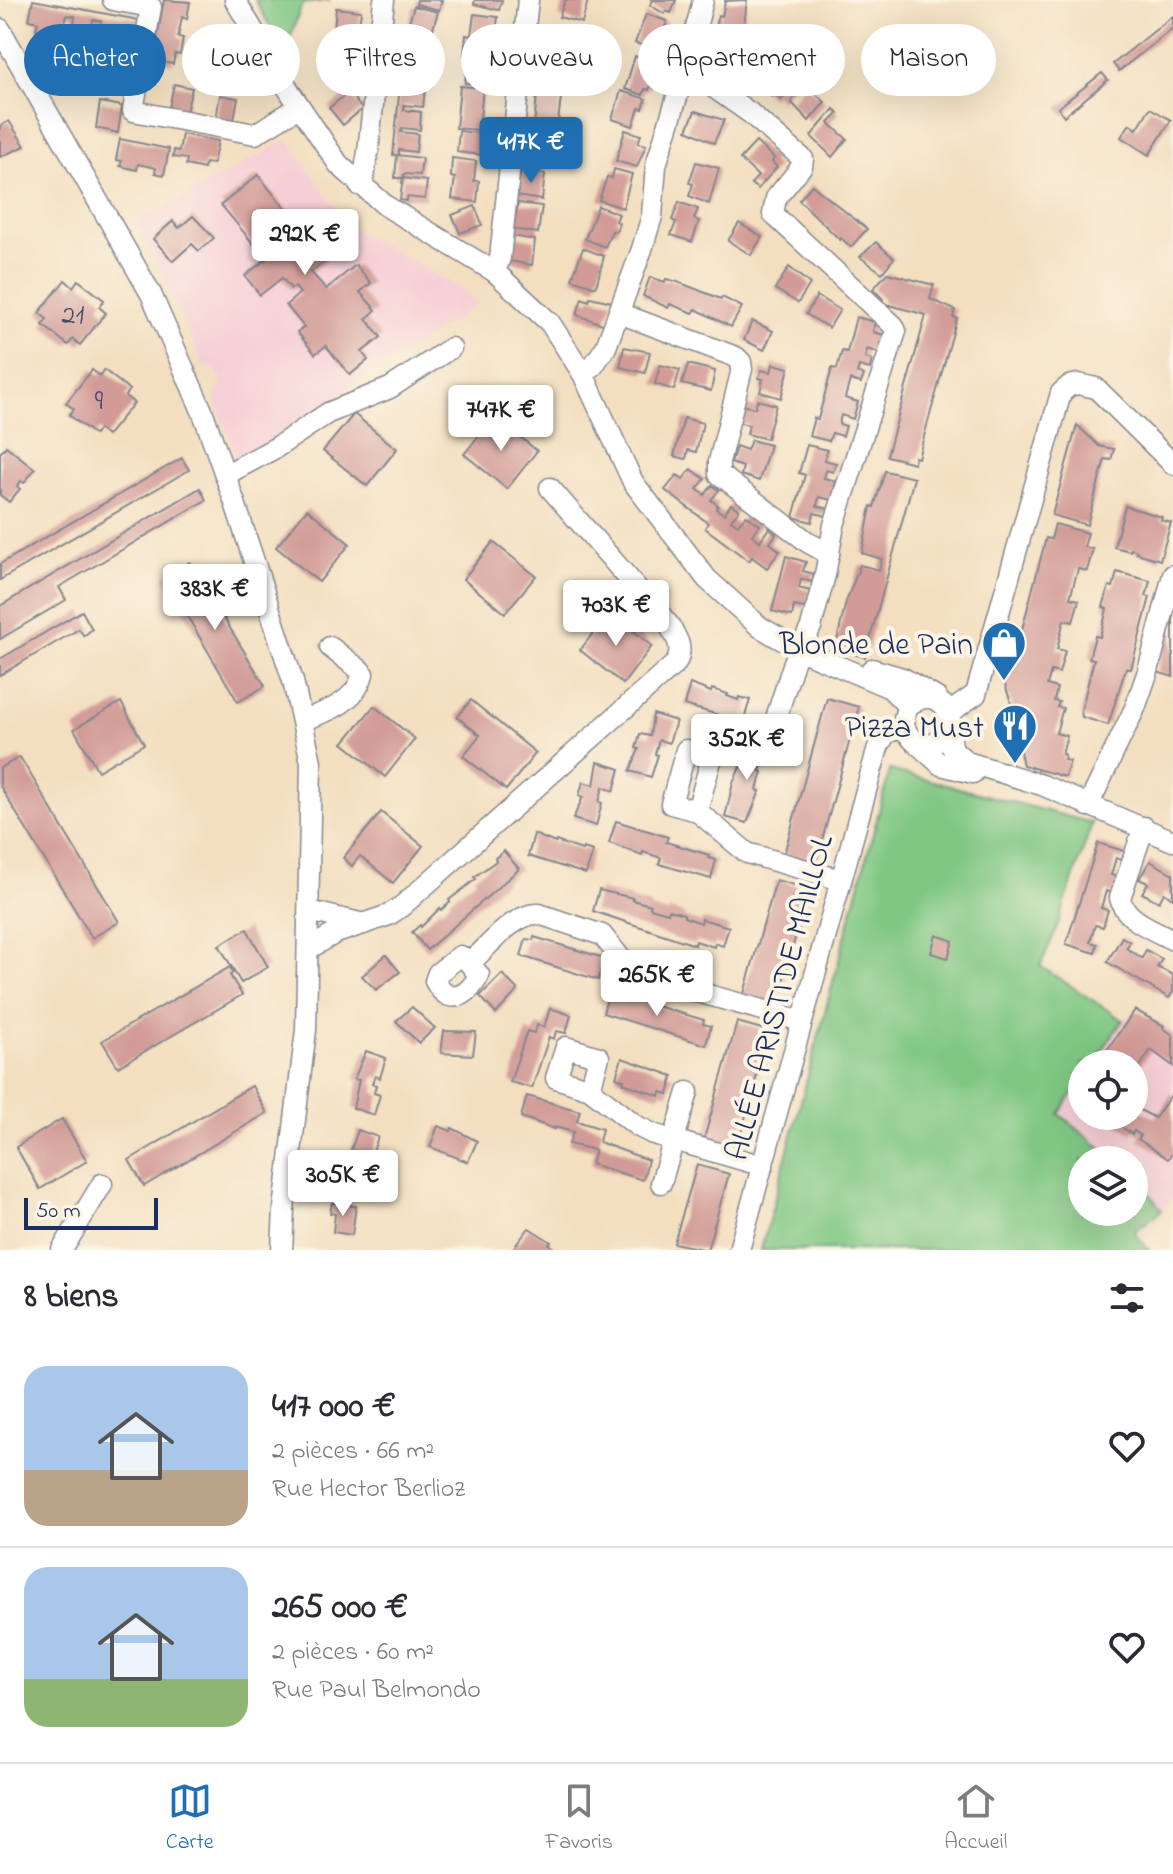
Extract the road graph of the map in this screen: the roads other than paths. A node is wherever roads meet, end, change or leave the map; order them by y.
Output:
1 (113, 0) edge
2 (235, 0) edge
3 (384, 0) edge
4 (528, 0) edge
5 (703, 0) edge
6 (152, 4) edge
7 (697, 24) edge
8 (0, 29) edge
9 (677, 96) edge
10 (726, 96) edge
11 (299, 107) junction
12 (359, 185) junction
13 (495, 272) junction
14 (619, 313) junction
15 (451, 348) dead end
16 (583, 374) junction
17 (1173, 464) edge
18 (225, 475) junction
19 (550, 488) dead end
20 (829, 554) junction
21 (1173, 575) edge
22 (1170, 597) edge
23 (330, 647) dead end
24 (800, 650) junction
25 (825, 660) junction
26 (946, 714) junction
27 (303, 720) junction
28 (774, 724) dead end
29 (908, 724) junction
30 (1088, 806) junction
31 (697, 811) dead end
32 (1144, 827) junction
33 (1173, 841) edge
34 (841, 880) junction
35 (309, 911) junction
36 (364, 924) junction
37 (1173, 940) edge
38 (308, 949) junction
39 (470, 963) dead end
40 (802, 1021) junction
41 (590, 1089) dead end
42 (688, 1092) dead end
43 (674, 1140) junction
44 (763, 1166) junction
45 (661, 1183) dead end
46 (102, 1184) dead end
47 (62, 1250) edge
48 (282, 1250) edge
49 (739, 1250) edge

1 - 6 street
2 - 11 street
3 - 12 street
4 - 13 street
5 - 7 street
6 - 11 street
8 - 18 street
9 - 14 street
10 - 20 street
11 - 12 street
12 - 13 street
13 - 16 street
14 - 16 street
14 - 20 street
15 - 18 street
16 - 24 street
17 - 26 street
18 - 27 street
19 - 36 street
20 - 24 street
21 - 22 street
22 - 30 street
23 - 27 street
24 - 25 street
24 - 28 street
25 - 26 street
25 - 29 street
26 - 29 street
26 - 29 street
26 - 30 street
27 - 35 street
29 - 30 street
29 - 34 street, ALLÉE ARISTIDE MAILLOL
30 - 32 street
31 - 34 street
32 - 33 street
32 - 37 street
34 - 40 street, ALLÉE ARISTIDE MAILLOL
35 - 36 street
35 - 38 street
36 - 38 street
38 - 48 street
39 - 40 street
40 - 44 street, ALLÉE ARISTIDE MAILLOL
41 - 43 street
42 - 43 street
43 - 44 street
43 - 45 street
44 - 49 street, ALLÉE ARISTIDE MAILLOL
46 - 47 street

